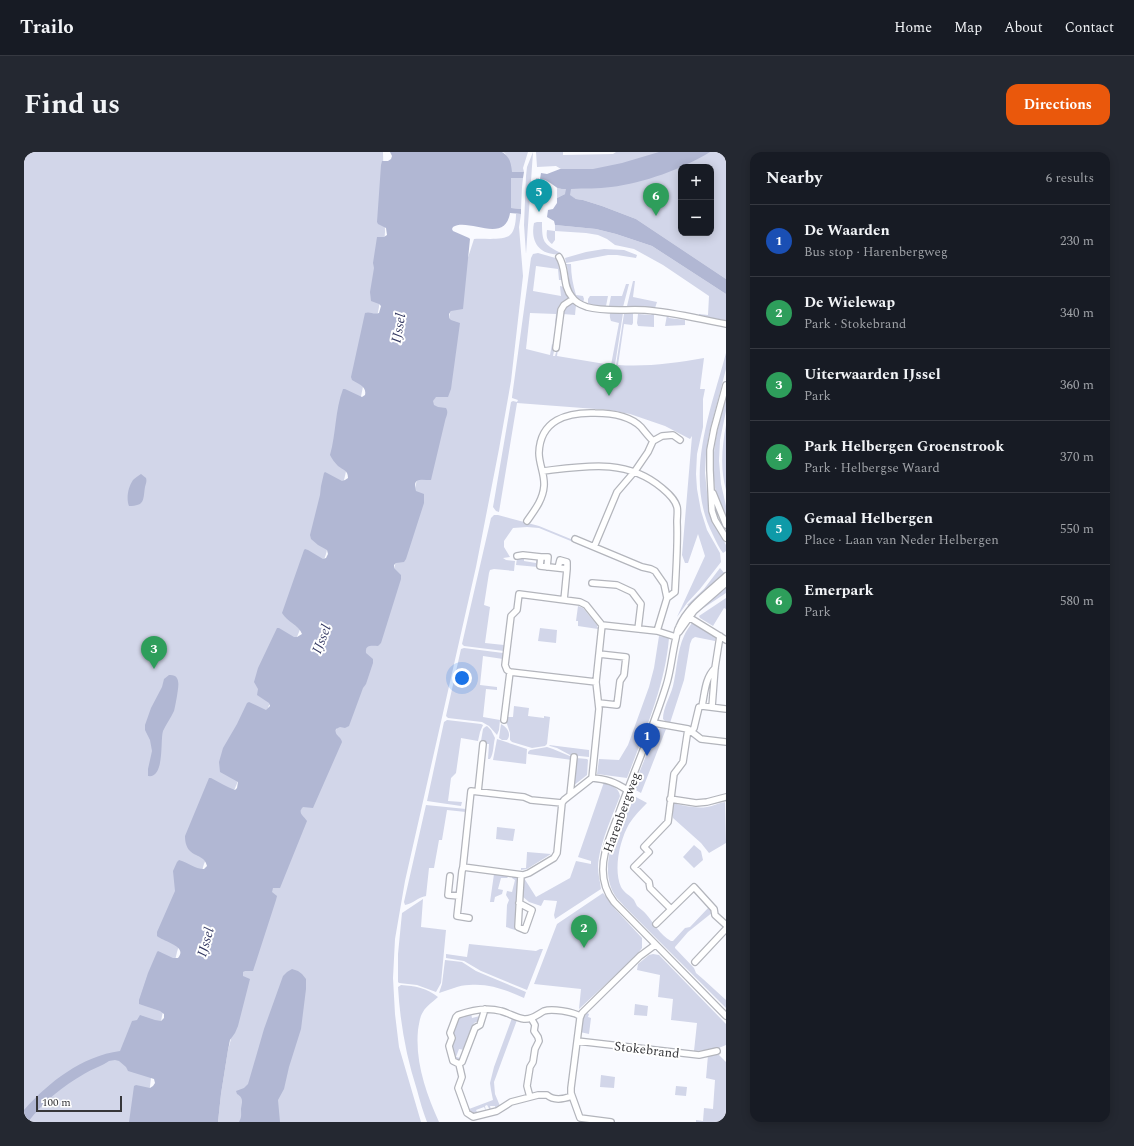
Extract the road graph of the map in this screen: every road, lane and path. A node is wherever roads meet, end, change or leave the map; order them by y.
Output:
1 (559, 257) dead end
2 (573, 299) junction
3 (726, 324) edge
4 (556, 348) dead end
5 (726, 385) edge
6 (680, 440) dead end
7 (653, 441) junction
8 (542, 470) junction
9 (635, 471) junction
10 (711, 487) junction
11 (527, 521) dead end
12 (726, 525) edge
13 (726, 538) edge
14 (575, 539) dead end
15 (594, 547) junction
16 (517, 556) dead end
17 (726, 576) edge
18 (592, 583) dead end
19 (726, 584) edge
20 (667, 598) junction
21 (564, 600) junction
22 (688, 616) junction
23 (602, 625) junction
24 (638, 629) junction
25 (657, 631) junction
26 (720, 636) junction
27 (676, 637) junction
28 (726, 640) edge
29 (599, 654) junction
30 (715, 668) junction
31 (510, 672) junction
32 (596, 682) junction
33 (599, 703) junction
34 (702, 706) junction
35 (712, 707) junction
36 (726, 709) edge
37 (504, 720) dead end
38 (654, 723) junction
39 (690, 730) junction
40 (726, 742) edge
41 (483, 744) dead end
42 (574, 757) dead end
43 (592, 778) junction
44 (628, 790) junction
45 (478, 792) junction
46 (570, 795) junction
47 (726, 797) edge
48 (670, 799) junction
49 (562, 803) junction
50 (463, 867) junction
51 (521, 874) junction
52 (450, 876) dead end
53 (459, 896) junction
54 (519, 903) dead end
55 (671, 909) junction
56 (470, 918) dead end
57 (656, 924) dead end
58 (726, 925) edge
59 (726, 929) edge
60 (655, 945) junction
61 (694, 962) dead end
62 (485, 1009) junction
63 (580, 1016) junction
64 (726, 1016) edge
65 (531, 1018) junction
66 (577, 1041) junction
67 (717, 1051) dead end
68 (459, 1064) junction
69 (572, 1096) junction
70 (530, 1097) junction
71 (476, 1119) edge
72 (580, 1120) edge
73 (611, 1122) edge

1 - 2 street
2 - 3 street
2 - 4 street
5 - 10 street
6 - 7 street
7 - 8 street
7 - 9 street
8 - 9 street
8 - 11 street
9 - 15 street
9 - 20 street
10 - 12 street
10 - 13 street
14 - 15 street
15 - 20 street
16 - 21 street
17 - 22 street, Harenbergweg
18 - 24 street
19 - 22 street, Harenbergweg
20 - 25 street
21 - 23 street
21 - 31 street
22 - 26 street
22 - 27 street, Harenbergweg
23 - 24 street
23 - 29 street
24 - 25 street
25 - 27 street
26 - 28 street
26 - 30 street
27 - 38 street, Harenbergweg
29 - 32 street
29 - 33 street
30 - 34 street
30 - 35 street
31 - 32 street
31 - 37 street
32 - 33 street
33 - 43 street
34 - 35 street
34 - 39 street
35 - 36 street
38 - 39 street
38 - 44 street, Harenbergweg
39 - 40 street
39 - 48 street
41 - 45 street
42 - 46 street
43 - 44 street
43 - 46 street
44 - 60 street, Harenbergweg
45 - 49 street
45 - 50 street
46 - 49 street
47 - 48 street
48 - 55 street
49 - 51 street
50 - 51 street
50 - 53 street
51 - 54 street
52 - 53 street
53 - 56 street
55 - 57 street
55 - 58 street
59 - 61 street
60 - 63 street
60 - 64 street, Harenbergweg
62 - 65 street
62 - 68 street
62 - 68 street
63 - 65 street
63 - 66 street
65 - 70 street
66 - 67 street, Stokebrand
66 - 69 street
68 - 71 street
69 - 70 street
69 - 72 street
70 - 71 street
72 - 73 street

